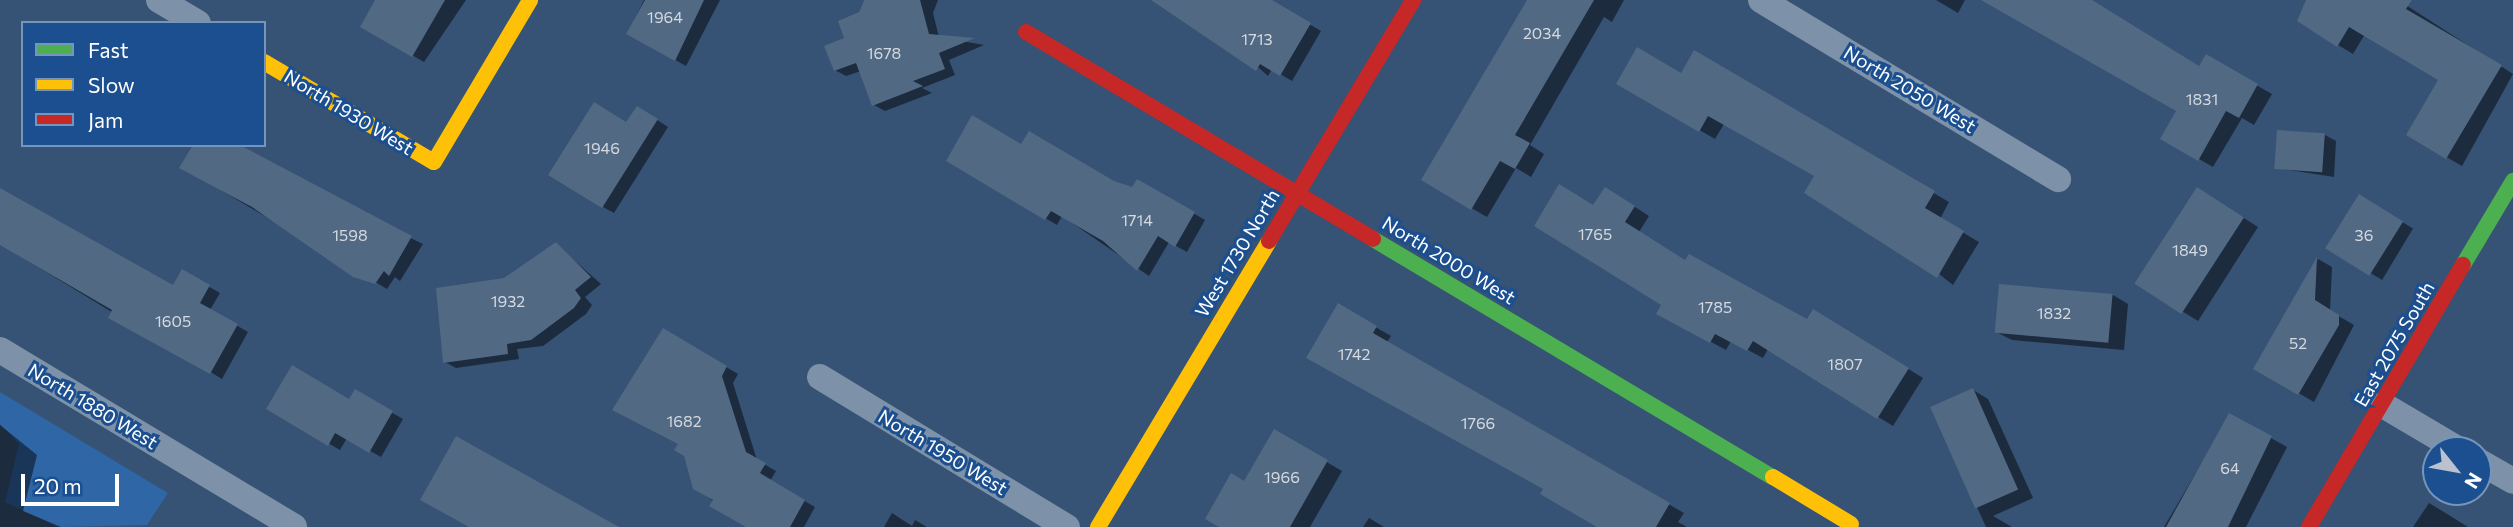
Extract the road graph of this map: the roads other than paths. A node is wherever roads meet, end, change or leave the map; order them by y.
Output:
1 (159, 0) edge
2 (530, 0) edge
3 (1413, 0) edge
4 (1761, 0) edge
5 (195, 21) edge
6 (1026, 32) dead end
7 (266, 63) edge
8 (2059, 178) dead end
9 (2513, 181) edge
10 (1297, 194) junction
11 (0, 350) edge
12 (820, 377) dead end
13 (2383, 405) junction
14 (2435, 436) edge
15 (2492, 469) edge
16 (2513, 481) edge
17 (1851, 524) dead end
18 (294, 527) edge
19 (1067, 527) edge
20 (1098, 527) edge
21 (2309, 527) edge

1 - 5 street
2 - 7 street, North 1930 West
3 - 10 street, West 1730 North
4 - 8 street, North 2050 West
6 - 10 street, North 2000 West
9 - 13 street, East 2075 South
10 - 17 street, North 2000 West
10 - 20 street, West 1730 North
11 - 18 street, North 1880 West
12 - 19 street, North 1950 West
13 - 14 street
13 - 21 street, East 2075 South
15 - 16 street

